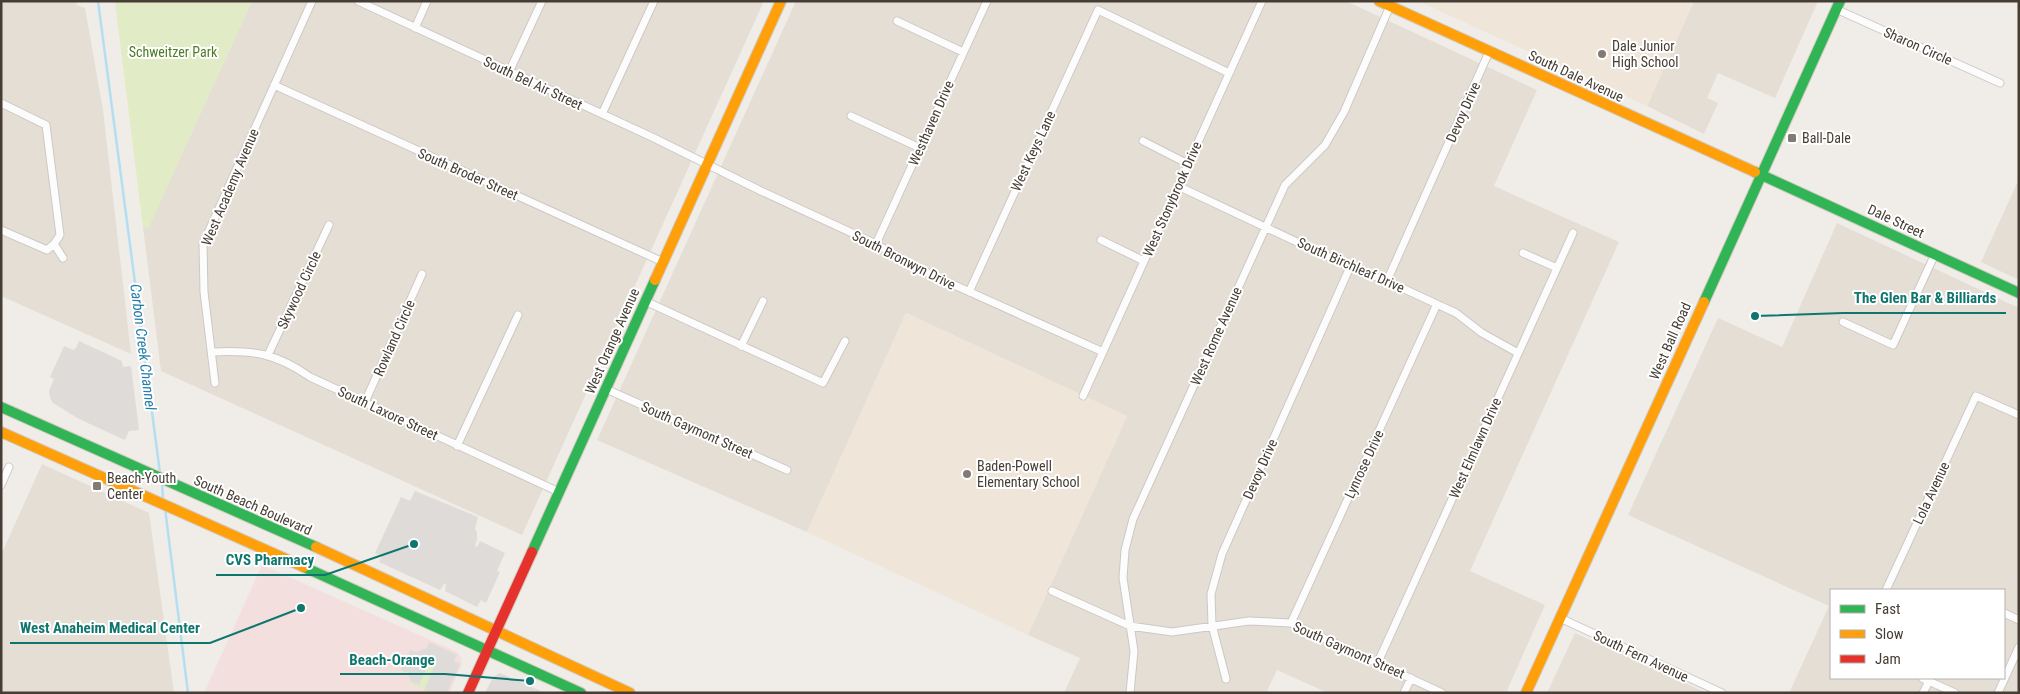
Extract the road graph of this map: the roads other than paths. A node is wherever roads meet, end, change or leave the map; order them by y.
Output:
1 (312, 1) edge
2 (358, 1) edge
3 (427, 1) edge
4 (542, 1) edge
5 (654, 1) edge
6 (781, 1) edge
7 (986, 1) edge
8 (1262, 1) edge
9 (1379, 1) edge
10 (1838, 5) edge
11 (1390, 6) junction
12 (897, 22) dead end
13 (415, 28) junction
14 (963, 52) junction
15 (1490, 52) junction
16 (509, 72) junction
17 (1229, 73) junction
18 (2000, 83) dead end
19 (274, 86) junction
20 (1, 103) edge
21 (602, 114) junction
22 (851, 116) dead end
23 (1143, 141) dead end
24 (920, 148) junction
25 (1188, 164) junction
26 (707, 165) junction
27 (1761, 175) junction
28 (1178, 186) junction
29 (329, 225) dead end
30 (1266, 226) junction
31 (1, 230) edge
32 (1572, 233) dead end
33 (1101, 240) dead end
34 (54, 244) junction
35 (876, 244) junction
36 (1524, 253) dead end
37 (1935, 254) junction
38 (63, 258) dead end
39 (1144, 261) junction
40 (663, 262) junction
41 (1350, 267) junction
42 (1557, 268) junction
43 (422, 274) dead end
44 (1387, 281) junction
45 (969, 292) junction
46 (2019, 293) edge
47 (645, 301) junction
48 (763, 301) dead end
49 (1437, 304) junction
50 (518, 315) dead end
51 (1843, 322) dead end
52 (845, 341) dead end
53 (741, 346) junction
54 (213, 352) junction
55 (1103, 352) junction
56 (1518, 353) junction
57 (268, 355) junction
58 (215, 383) dead end
59 (606, 389) junction
60 (1083, 396) dead end
61 (365, 402) junction
62 (1, 407) edge
63 (2019, 415) edge
64 (1, 432) edge
65 (457, 446) junction
66 (9, 467) dead end
67 (787, 470) dead end
68 (1, 484) edge
69 (559, 492) junction
70 (1886, 589) edge
71 (1052, 591) dead end
72 (2005, 613) edge
73 (1560, 618) junction
74 (2019, 620) edge
75 (1291, 623) junction
76 (1212, 625) junction
77 (1130, 626) junction
78 (496, 630) junction
79 (2019, 647) edge
80 (487, 649) junction
81 (1378, 662) junction
82 (1411, 678) junction
83 (2005, 678) edge
84 (1226, 679) dead end
85 (1926, 679) edge
86 (2004, 679) edge
87 (468, 693) edge
88 (581, 693) edge
89 (630, 693) edge
90 (1130, 693) edge
91 (1404, 693) edge
92 (1442, 693) edge
93 (1526, 693) edge
94 (1722, 693) edge
95 (1924, 693) edge
96 (1955, 693) edge
97 (1998, 693) edge

1 - 19 street, West Academy Avenue
2 - 13 street, South Bel Air Street
3 - 13 street
4 - 16 street
5 - 21 street
6 - 26 main road, West Orange Avenue
7 - 14 street, Westhaven Drive
8 - 17 street, West Stonybrook Drive
9 - 11 main road, South Dale Avenue
10 - 18 street, Sharon Circle
10 - 27 main road, West Ball Road
11 - 15 main road, South Dale Avenue
11 - 30 street, West Rome Avenue
12 - 14 street
13 - 16 street, South Bel Air Street
14 - 24 street, Westhaven Drive
15 - 27 main road, South Dale Avenue
15 - 44 street, Devoy Drive
16 - 21 street, South Bel Air Street
17 - 25 street, West Stonybrook Drive
17 - 45 street, West Keys Lane
19 - 40 street, South Broder Street
19 - 54 street, West Academy Avenue
20 - 34 street
21 - 26 street, South Bel Air Street
22 - 24 street
23 - 25 street
24 - 35 street, Westhaven Drive
25 - 28 street, West Stonybrook Drive
26 - 35 street, South Bronwyn Drive
26 - 40 main road, West Orange Avenue
27 - 37 main road, Dale Street
27 - 73 main road, West Ball Road
28 - 30 street, South Birchleaf Drive
28 - 39 street, West Stonybrook Drive
29 - 57 street, Skywood Circle
30 - 41 street, South Birchleaf Drive
30 - 77 street, West Rome Avenue
31 - 34 street
32 - 42 street, West Elmlawn Drive
33 - 39 street
34 - 38 street
35 - 45 street, South Bronwyn Drive
36 - 42 street
37 - 46 main road, Dale Street
37 - 51 street
39 - 55 street, West Stonybrook Drive
40 - 47 main road, West Orange Avenue
41 - 44 street, South Birchleaf Drive
41 - 76 street, Devoy Drive
42 - 56 street, West Elmlawn Drive
43 - 61 street, Rowland Circle
44 - 49 street, South Birchleaf Drive
45 - 55 street, South Bronwyn Drive
47 - 53 street
47 - 59 main road, West Orange Avenue
48 - 53 street
49 - 56 street, South Birchleaf Drive
49 - 75 street, Lynrose Drive
50 - 65 street
52 - 53 street
54 - 57 street, South Laxore Street
54 - 58 street, West Academy Avenue
55 - 60 street, West Stonybrook Drive
56 - 81 street, West Elmlawn Drive
57 - 61 street, South Laxore Street
59 - 67 street, South Gaymont Street
59 - 69 main road, West Orange Avenue
61 - 65 street, South Laxore Street
62 - 78 main road, South Beach Boulevard
63 - 70 street, Lola Avenue
64 - 80 main road
65 - 69 street, South Laxore Street
66 - 68 street
69 - 78 main road, West Orange Avenue
71 - 77 street, South Gaymont Street
72 - 74 street
73 - 93 main road, West Ball Road
73 - 94 street, South Fern Avenue
75 - 76 street, South Gaymont Street
75 - 81 street, South Gaymont Street
76 - 77 street, South Gaymont Street
76 - 84 street, Devoy Drive
77 - 90 street, West Rome Avenue
78 - 80 main road, West Orange Avenue
78 - 89 main road, South Beach Boulevard
79 - 83 street
80 - 87 main road, West Orange Avenue
80 - 88 main road
81 - 82 street, South Gaymont Street
82 - 91 street
82 - 92 street, South Gaymont Street
85 - 95 street
85 - 96 street
86 - 97 street

